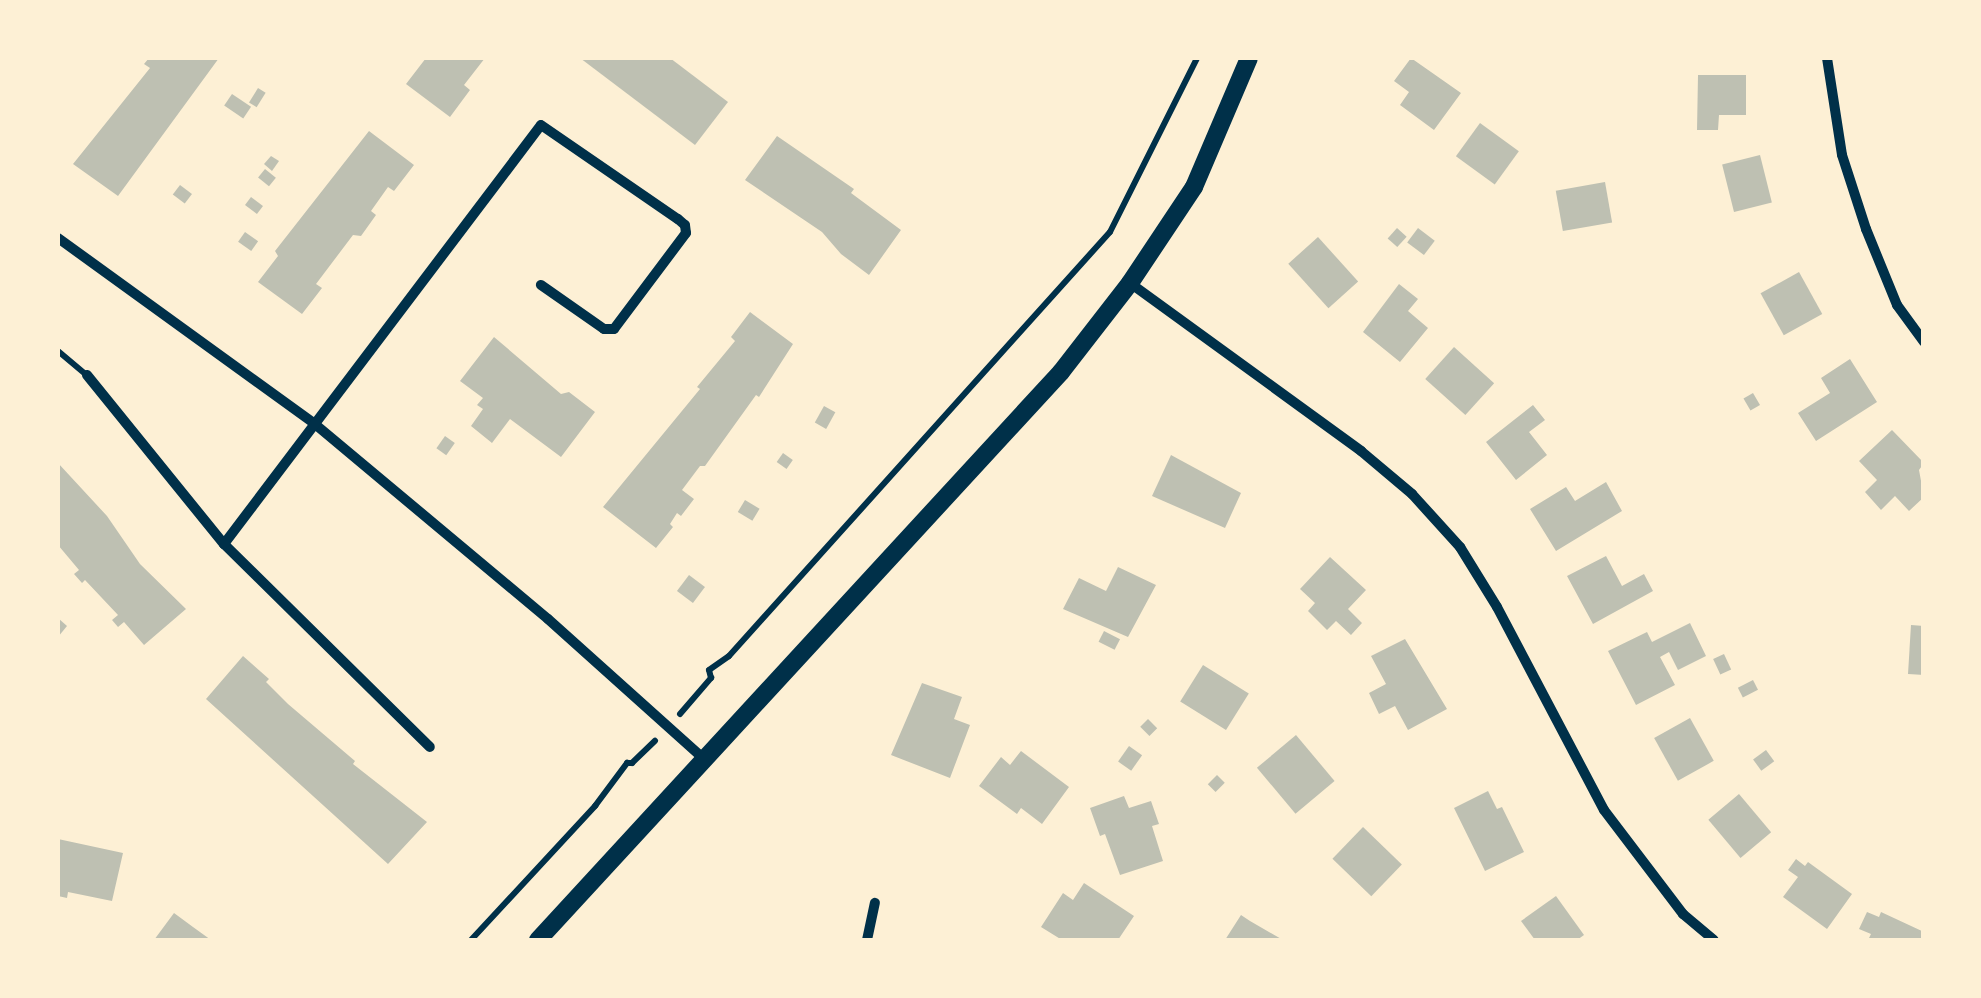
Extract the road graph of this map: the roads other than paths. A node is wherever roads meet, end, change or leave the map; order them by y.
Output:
1 (1249, 58) edge
2 (1827, 58) edge
3 (58, 238) edge
4 (1130, 283) junction
5 (541, 284) dead end
6 (1924, 342) edge
7 (58, 351) edge
8 (87, 375) joint
9 (316, 426) junction
10 (224, 544) junction
11 (430, 747) dead end
12 (704, 759) junction
13 (875, 903) dead end
14 (538, 940) edge
15 (867, 940) edge
16 (1714, 940) edge

1 - 4 street
2 - 6 street
3 - 9 street
4 - 12 street
4 - 16 street
5 - 9 street
7 - 8 lane
8 - 10 street
9 - 10 street
9 - 12 street
10 - 11 street
12 - 14 street
13 - 15 street

